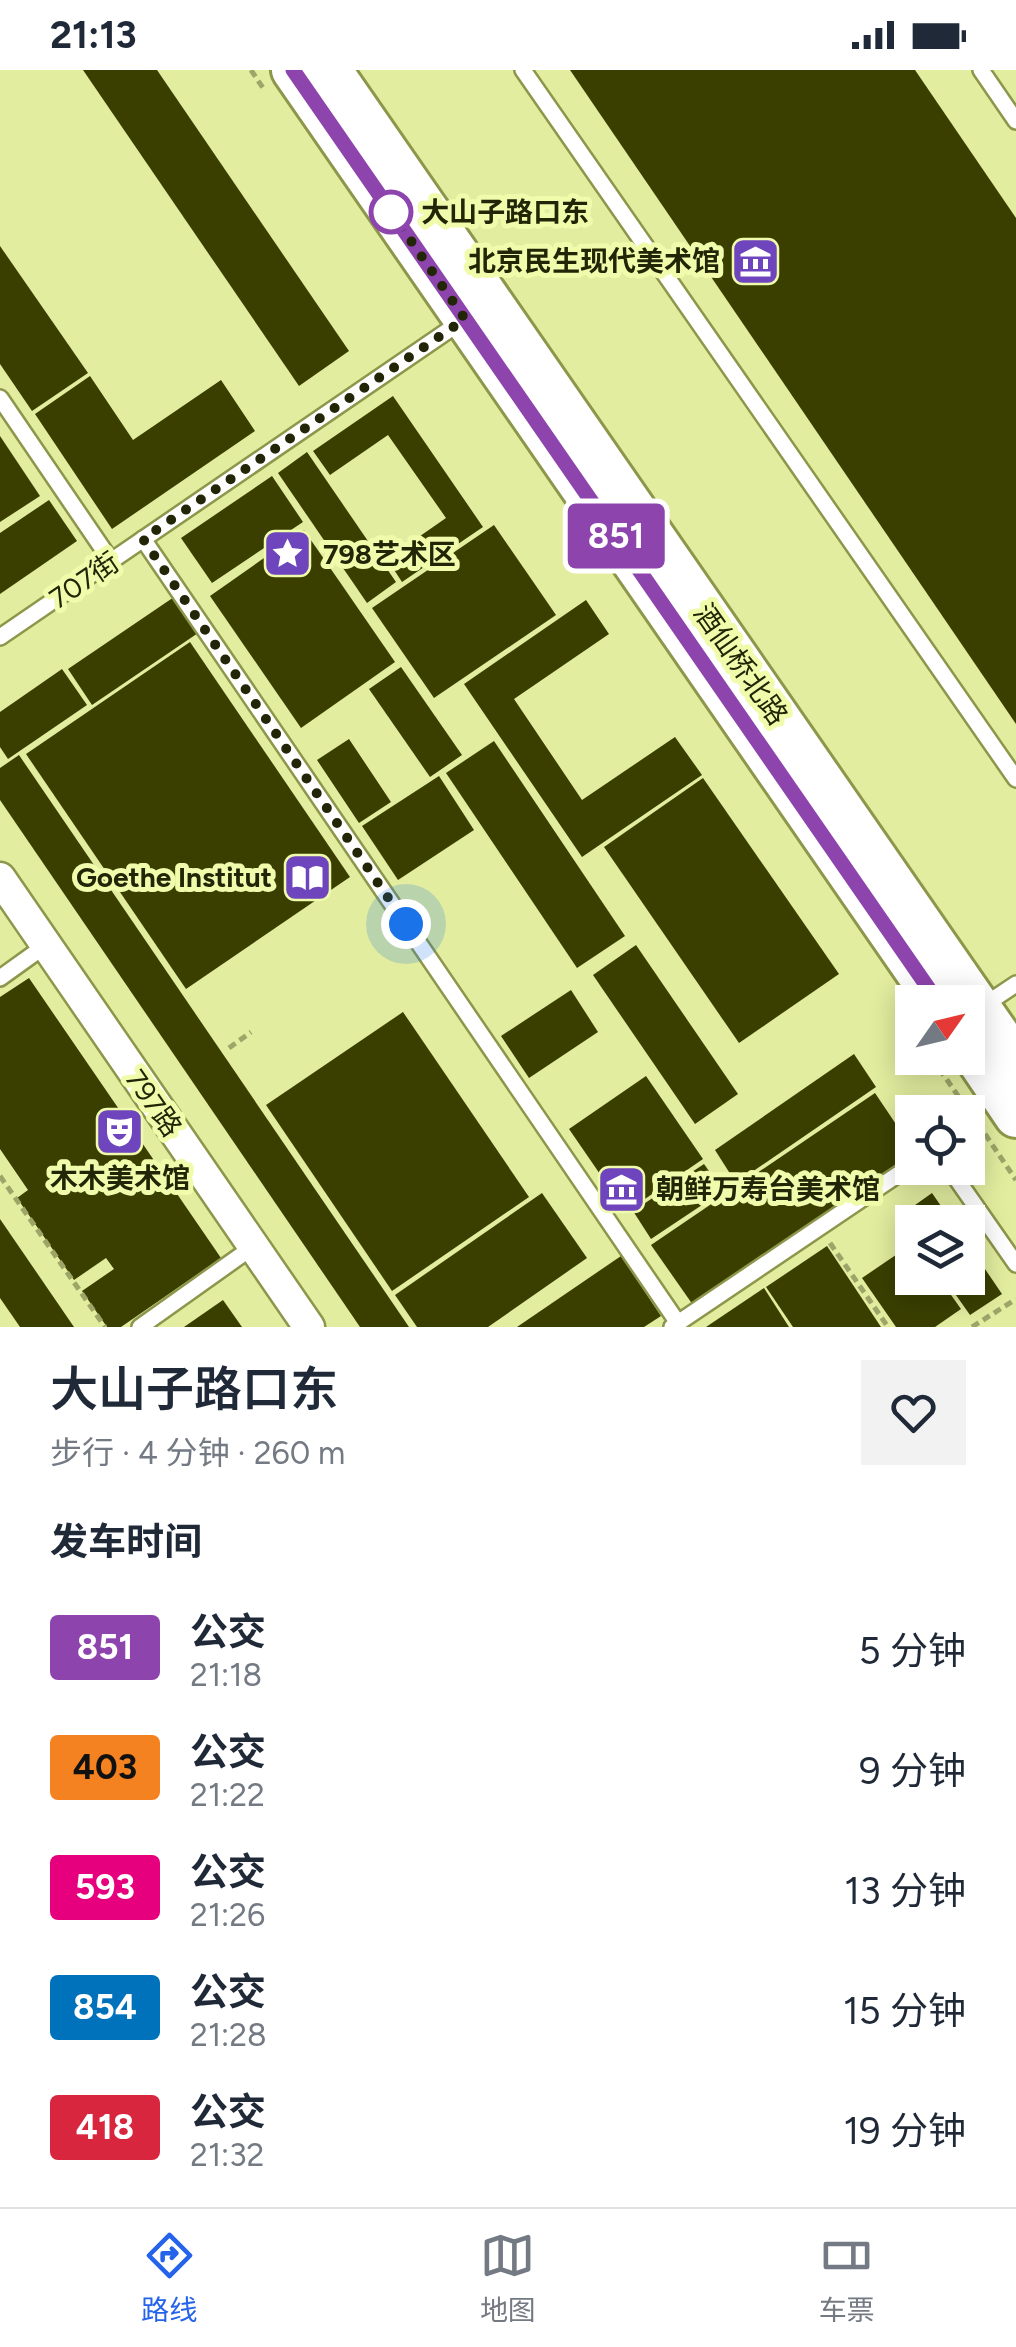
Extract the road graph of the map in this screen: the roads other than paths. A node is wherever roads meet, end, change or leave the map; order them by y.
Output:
1 (294, 70) edge
2 (330, 70) edge
3 (523, 70) edge
4 (981, 70) edge
5 (1016, 121) edge
6 (465, 319) junction
7 (0, 398) edge
8 (143, 539) junction
9 (112, 561) junction
10 (0, 637) edge
11 (1016, 780) edge
12 (0, 878) edge
13 (46, 946) junction
14 (0, 978) edge
15 (1016, 984) edge
16 (938, 985) edge
17 (939, 985) edge
18 (985, 1004) edge
19 (985, 1036) edge
20 (985, 1060) edge
21 (1016, 1060) edge
22 (1016, 1116) edge
23 (895, 1177) edge
24 (961, 1185) edge
25 (254, 1246) junction
26 (1016, 1264) edge
27 (675, 1325) edge
28 (140, 1327) edge
29 (310, 1327) edge

1 - 6 street, 酒仙桥北路
2 - 17 street, 酒仙桥北路
3 - 11 lane
4 - 5 lane
6 - 8 lane, 707街
6 - 16 street, 酒仙桥北路
7 - 9 lane
8 - 9 lane, 707街
8 - 27 lane
9 - 10 lane, 707街
12 - 13 street, 797路
13 - 14 lane
13 - 25 street, 797路
15 - 18 lane
19 - 21 street, 酒仙桥北路
20 - 22 street, 酒仙桥北路
23 - 27 lane
24 - 26 lane
25 - 28 lane
25 - 29 street, 797路

